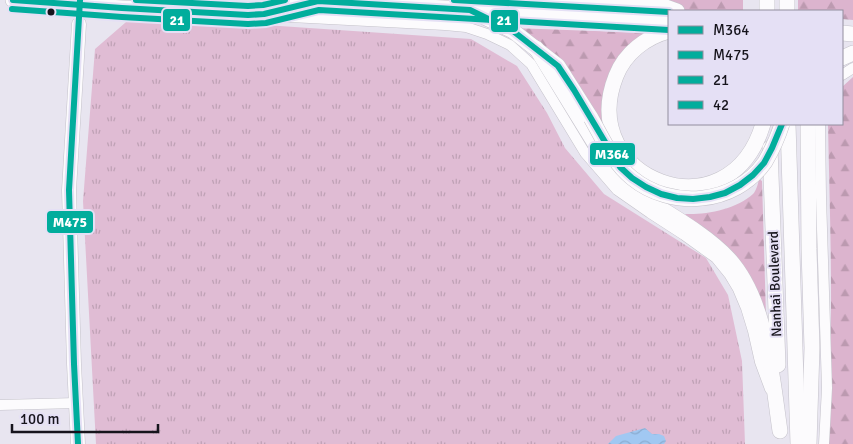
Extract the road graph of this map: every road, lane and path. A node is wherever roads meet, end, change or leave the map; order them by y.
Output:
1 (13, 0) edge
2 (312, 0) edge
3 (539, 0) edge
4 (470, 10) junction
5 (674, 10) edge
6 (248, 15) junction
7 (668, 21) edge
8 (79, 24) dead end
9 (668, 31) edge
10 (536, 48) junction
11 (763, 125) edge
12 (769, 125) edge
13 (782, 125) edge
14 (788, 125) edge
15 (808, 125) edge
16 (820, 125) edge
17 (776, 401) junction
18 (76, 403) junction
19 (0, 405) edge
20 (780, 438) edge
21 (78, 444) edge
22 (798, 444) edge
23 (810, 444) edge
24 (824, 444) edge

1 - 6 main road
2 - 4 main road
2 - 6 main road
3 - 5 main road
4 - 7 main road
4 - 10 main road
6 - 17 street
8 - 18 street
9 - 11 main road
10 - 13 main road, bridge
10 - 17 main road
12 - 20 main road, Nanhai Boulevard, bridge
14 - 22 main road, Nanhai Boulevard
15 - 23 main road
16 - 24 street
17 - 20 main road
18 - 19 street
18 - 21 street

